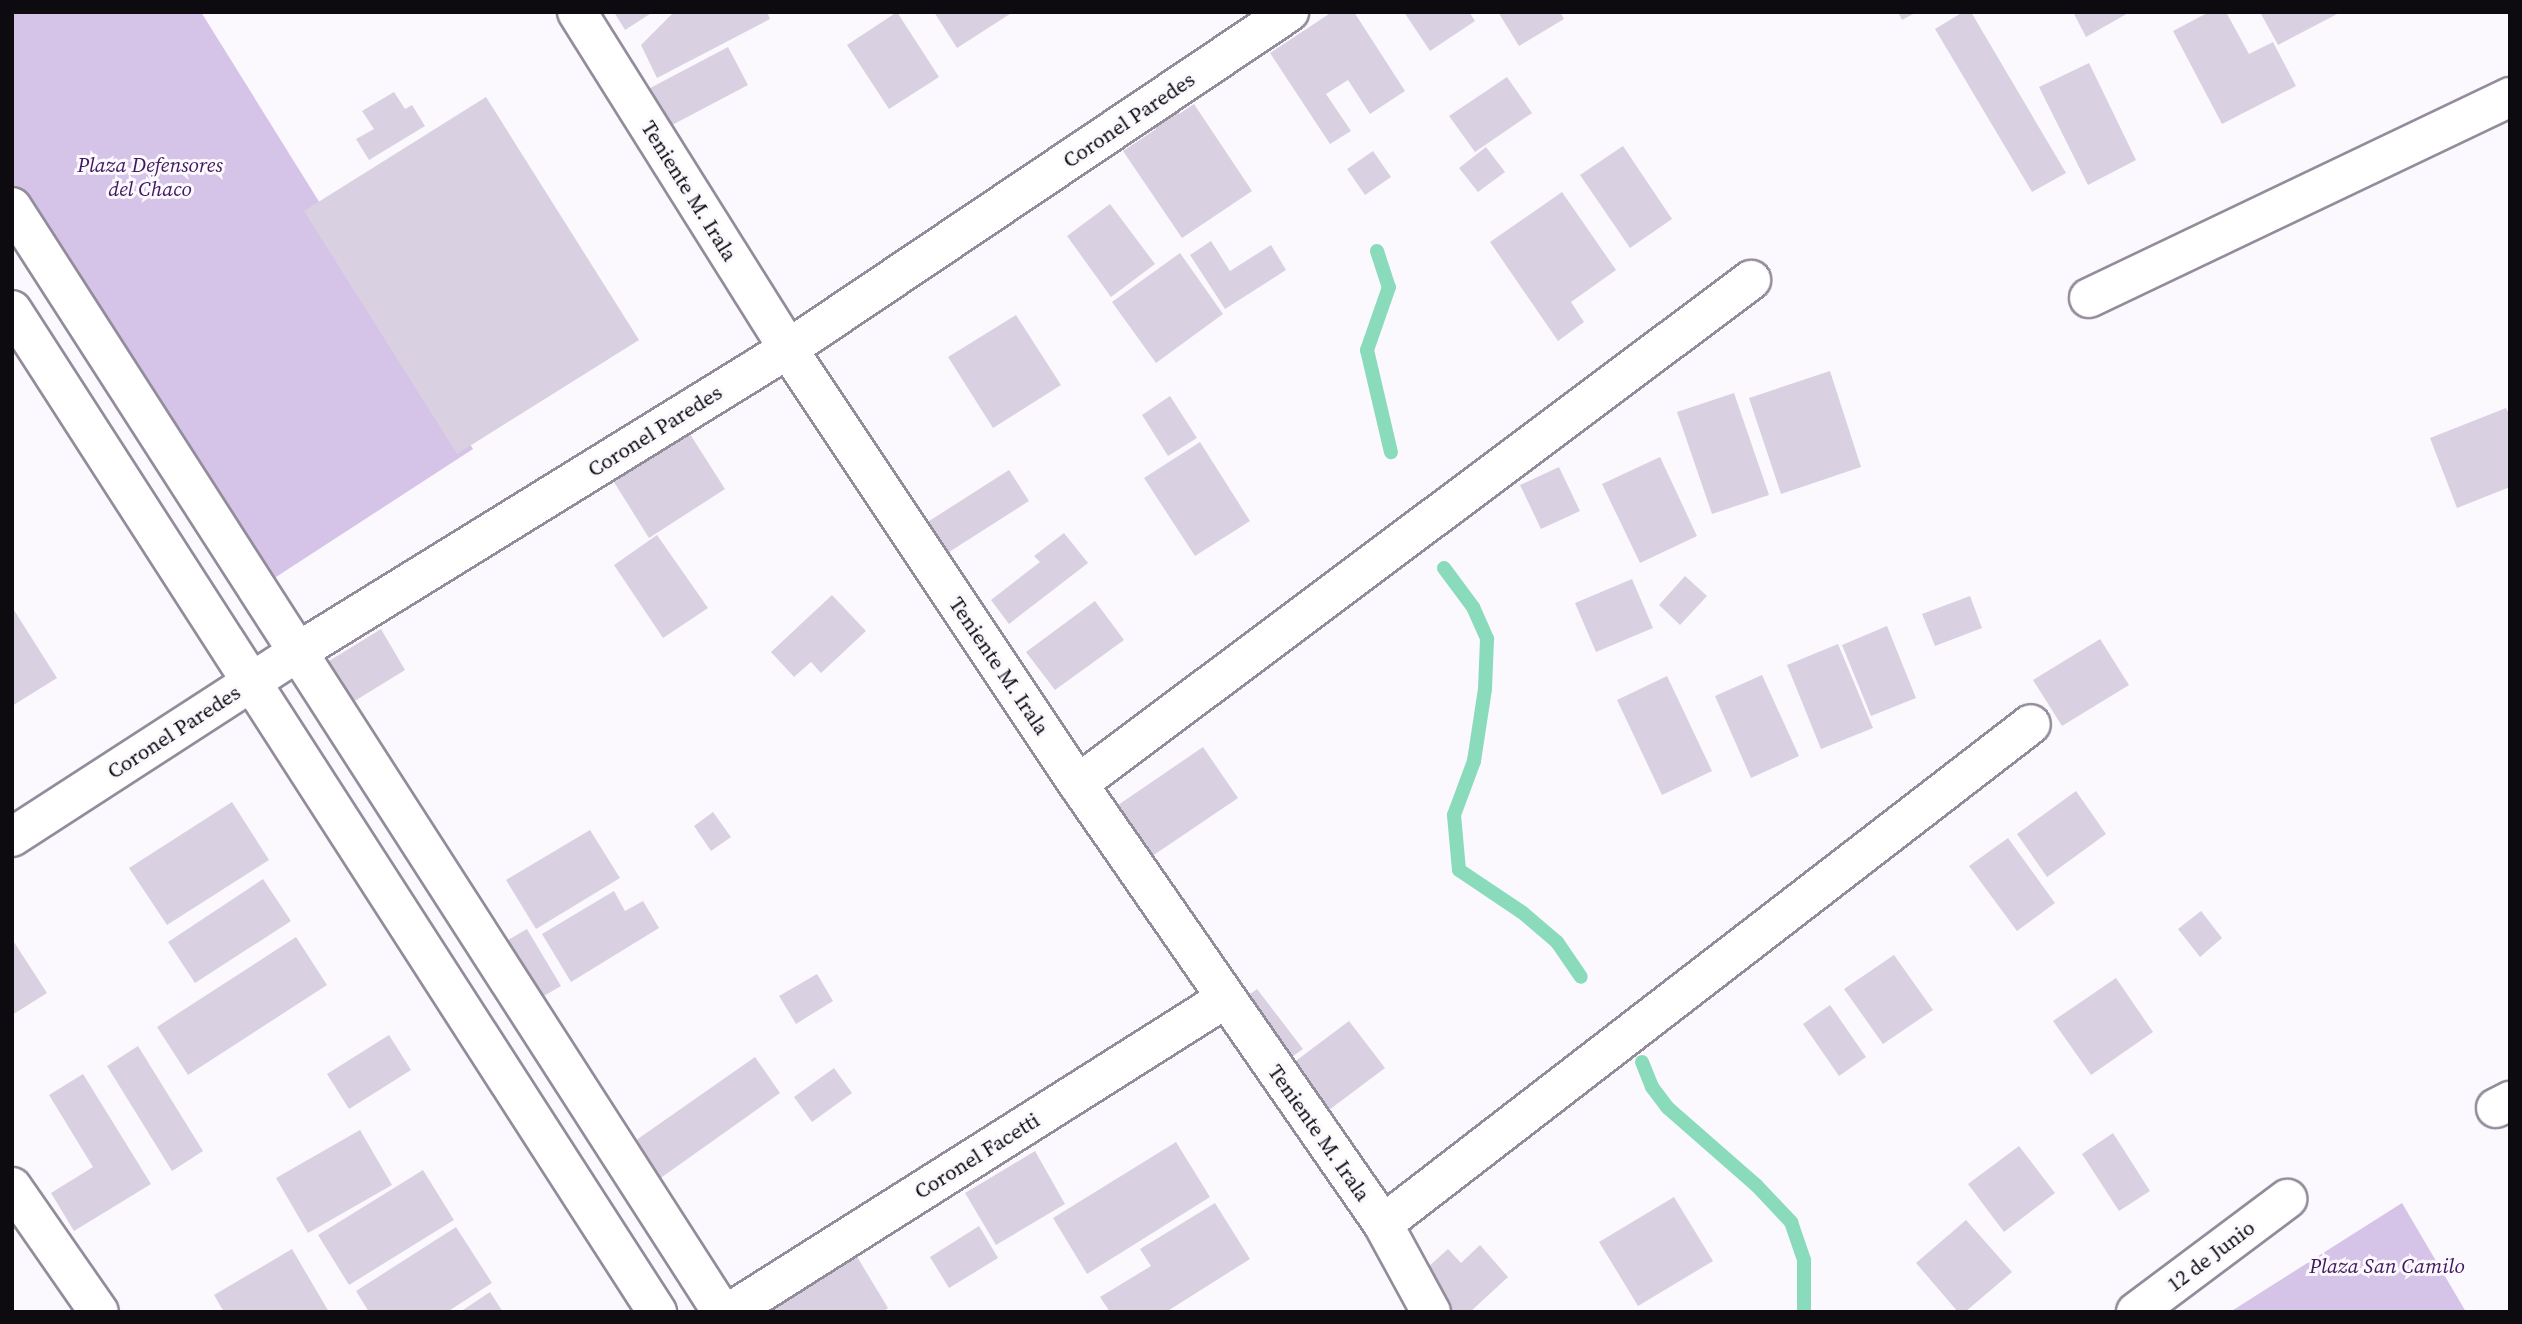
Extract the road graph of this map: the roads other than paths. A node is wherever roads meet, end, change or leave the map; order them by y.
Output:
1 (577, 12) edge
2 (1289, 12) edge
3 (2510, 97) edge
4 (12, 207) edge
5 (1751, 280) dead end
6 (2089, 298) dead end
7 (12, 310) edge
8 (788, 349) junction
9 (299, 651) junction
10 (253, 681) junction
11 (2031, 724) dead end
12 (1077, 784) junction
13 (12, 837) edge
14 (1225, 999) junction
15 (12, 1187) edge
16 (2287, 1199) dead end
17 (1383, 1224) junction
18 (99, 1312) edge
19 (657, 1312) edge
20 (722, 1312) edge
21 (730, 1312) edge
22 (1431, 1312) edge
23 (2136, 1312) edge

1 - 8 street, Teniente M. Irala
2 - 8 street, Coronel Paredes
3 - 6 street
4 - 9 street
5 - 12 street
7 - 10 street
8 - 9 street, Coronel Paredes
8 - 12 street, Teniente M. Irala
9 - 10 street, Coronel Paredes
9 - 20 street
10 - 13 street, Coronel Paredes
10 - 19 street
11 - 17 street
12 - 14 street, Teniente M. Irala
14 - 17 street, Teniente M. Irala
14 - 21 street, Coronel Facetti
15 - 18 street
16 - 23 street, 12 de Junio
17 - 22 street, Teniente M. Irala

